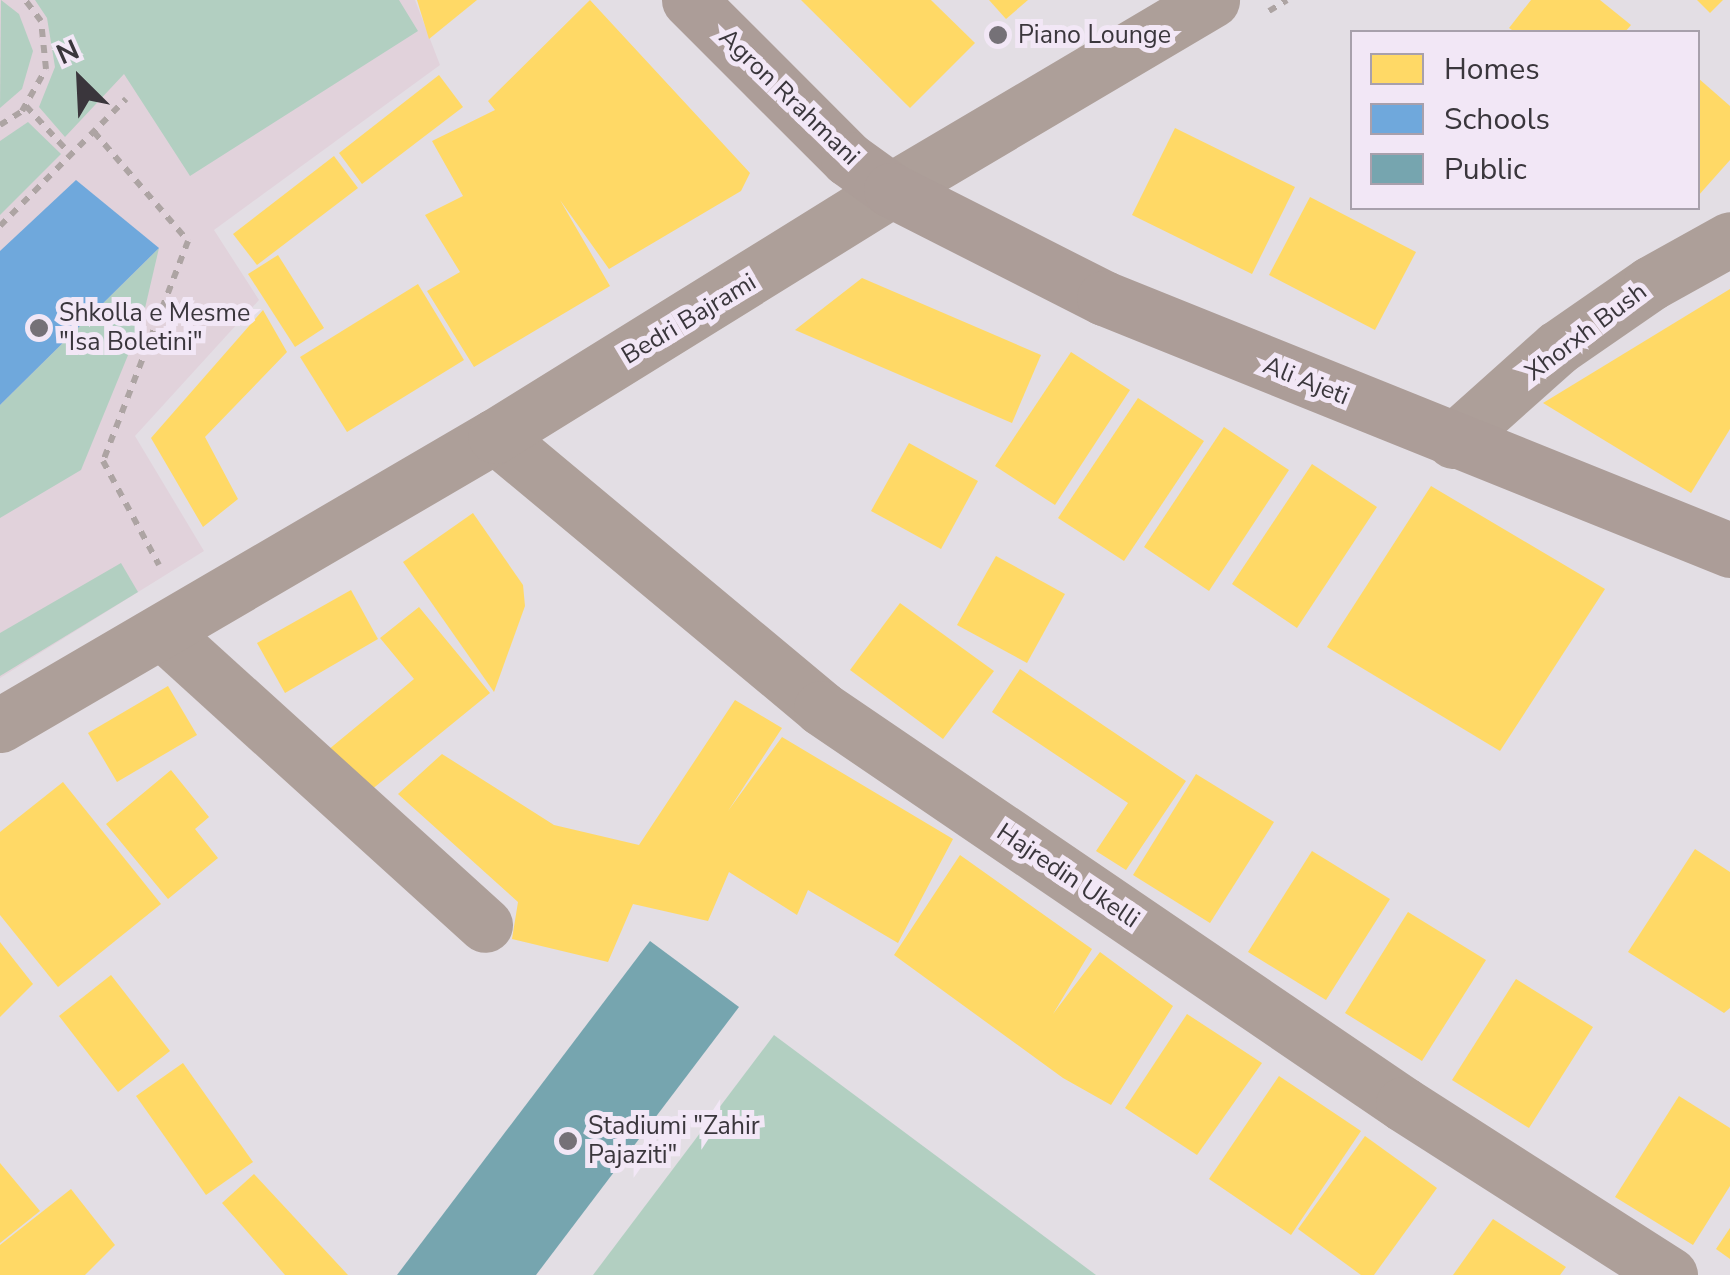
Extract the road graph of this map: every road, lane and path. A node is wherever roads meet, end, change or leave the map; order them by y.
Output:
1 (26, 0) edge
2 (689, 0) edge
3 (1287, 0) edge
4 (1233, 10) edge
5 (126, 99) dead end
6 (26, 106) junction
7 (0, 126) edge
8 (94, 132) junction
9 (71, 154) junction
10 (891, 190) junction
11 (0, 226) edge
12 (1730, 239) edge
13 (495, 436) junction
14 (1453, 440) junction
15 (1730, 550) edge
16 (174, 624) junction
17 (0, 725) edge
18 (486, 925) dead end
19 (1670, 1275) edge

1 - 6 path
2 - 10 main road, Agron Rrahmani
3 - 4 path
4 - 10 street, Bedri Bajrami
5 - 8 path
6 - 7 path
6 - 9 path
8 - 9 path
8 - 16 path
9 - 11 path
10 - 13 street, Bedri Bajrami
10 - 14 main road, Ali Ajeti
12 - 14 street, Xhorxh Bush
13 - 16 street, Bedri Bajrami
13 - 19 street, Hajredin Ukelli
14 - 15 main road, Ali Ajeti
16 - 17 street, Bedri Bajrami
16 - 18 street

